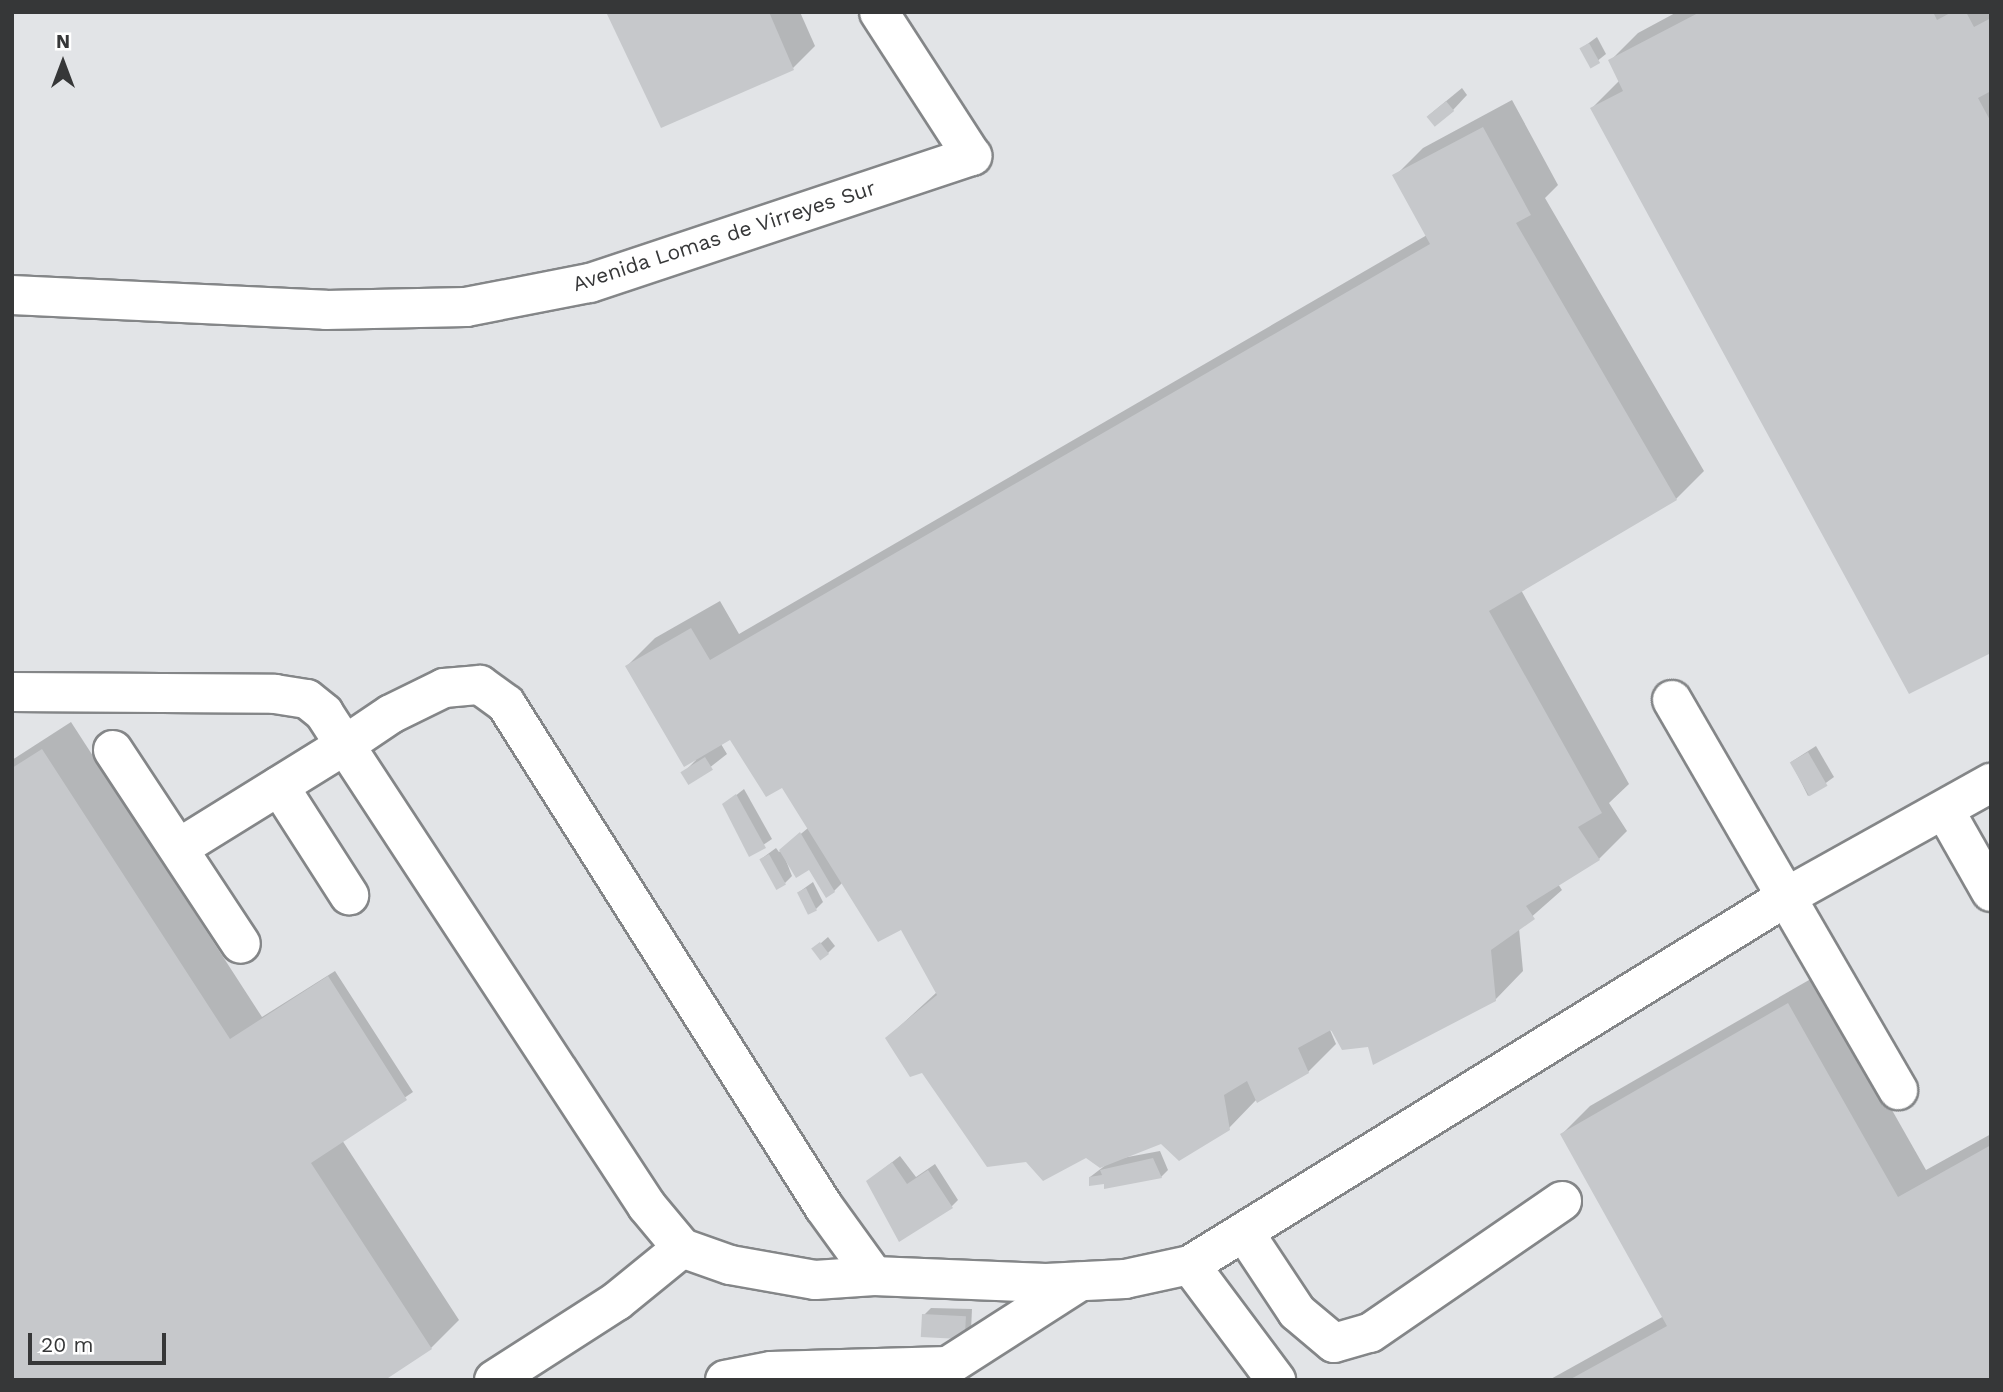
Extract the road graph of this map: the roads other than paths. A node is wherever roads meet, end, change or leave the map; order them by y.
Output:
1 (879, 12) edge
2 (12, 295) edge
3 (12, 692) edge
4 (1672, 700) dead end
5 (345, 745) junction
6 (113, 750) dead end
7 (1991, 783) edge
8 (279, 786) junction
9 (1945, 811) junction
10 (179, 848) junction
11 (1991, 892) edge
12 (349, 895) dead end
13 (1786, 897) junction
14 (241, 944) dead end
15 (1898, 1090) dead end
16 (1562, 1201) dead end
17 (1244, 1231) junction
18 (682, 1248) junction
19 (1191, 1265) junction
20 (874, 1276) junction
21 (1081, 1282) junction
22 (905, 1373) edge
23 (1268, 1378) edge
24 (494, 1380) edge
25 (725, 1380) edge

1 - 2 lane, Avenida Lomas de Virreyes Sur
3 - 5 lane
4 - 13 lane
5 - 8 lane
5 - 18 lane
5 - 20 lane
6 - 10 lane
7 - 9 lane
8 - 10 lane
8 - 12 lane
9 - 11 lane
9 - 13 lane
10 - 14 lane
13 - 15 lane
13 - 17 lane
16 - 17 lane
17 - 19 lane
18 - 20 lane
18 - 24 lane
19 - 21 lane
19 - 23 lane
20 - 21 lane
21 - 22 lane
22 - 25 lane

